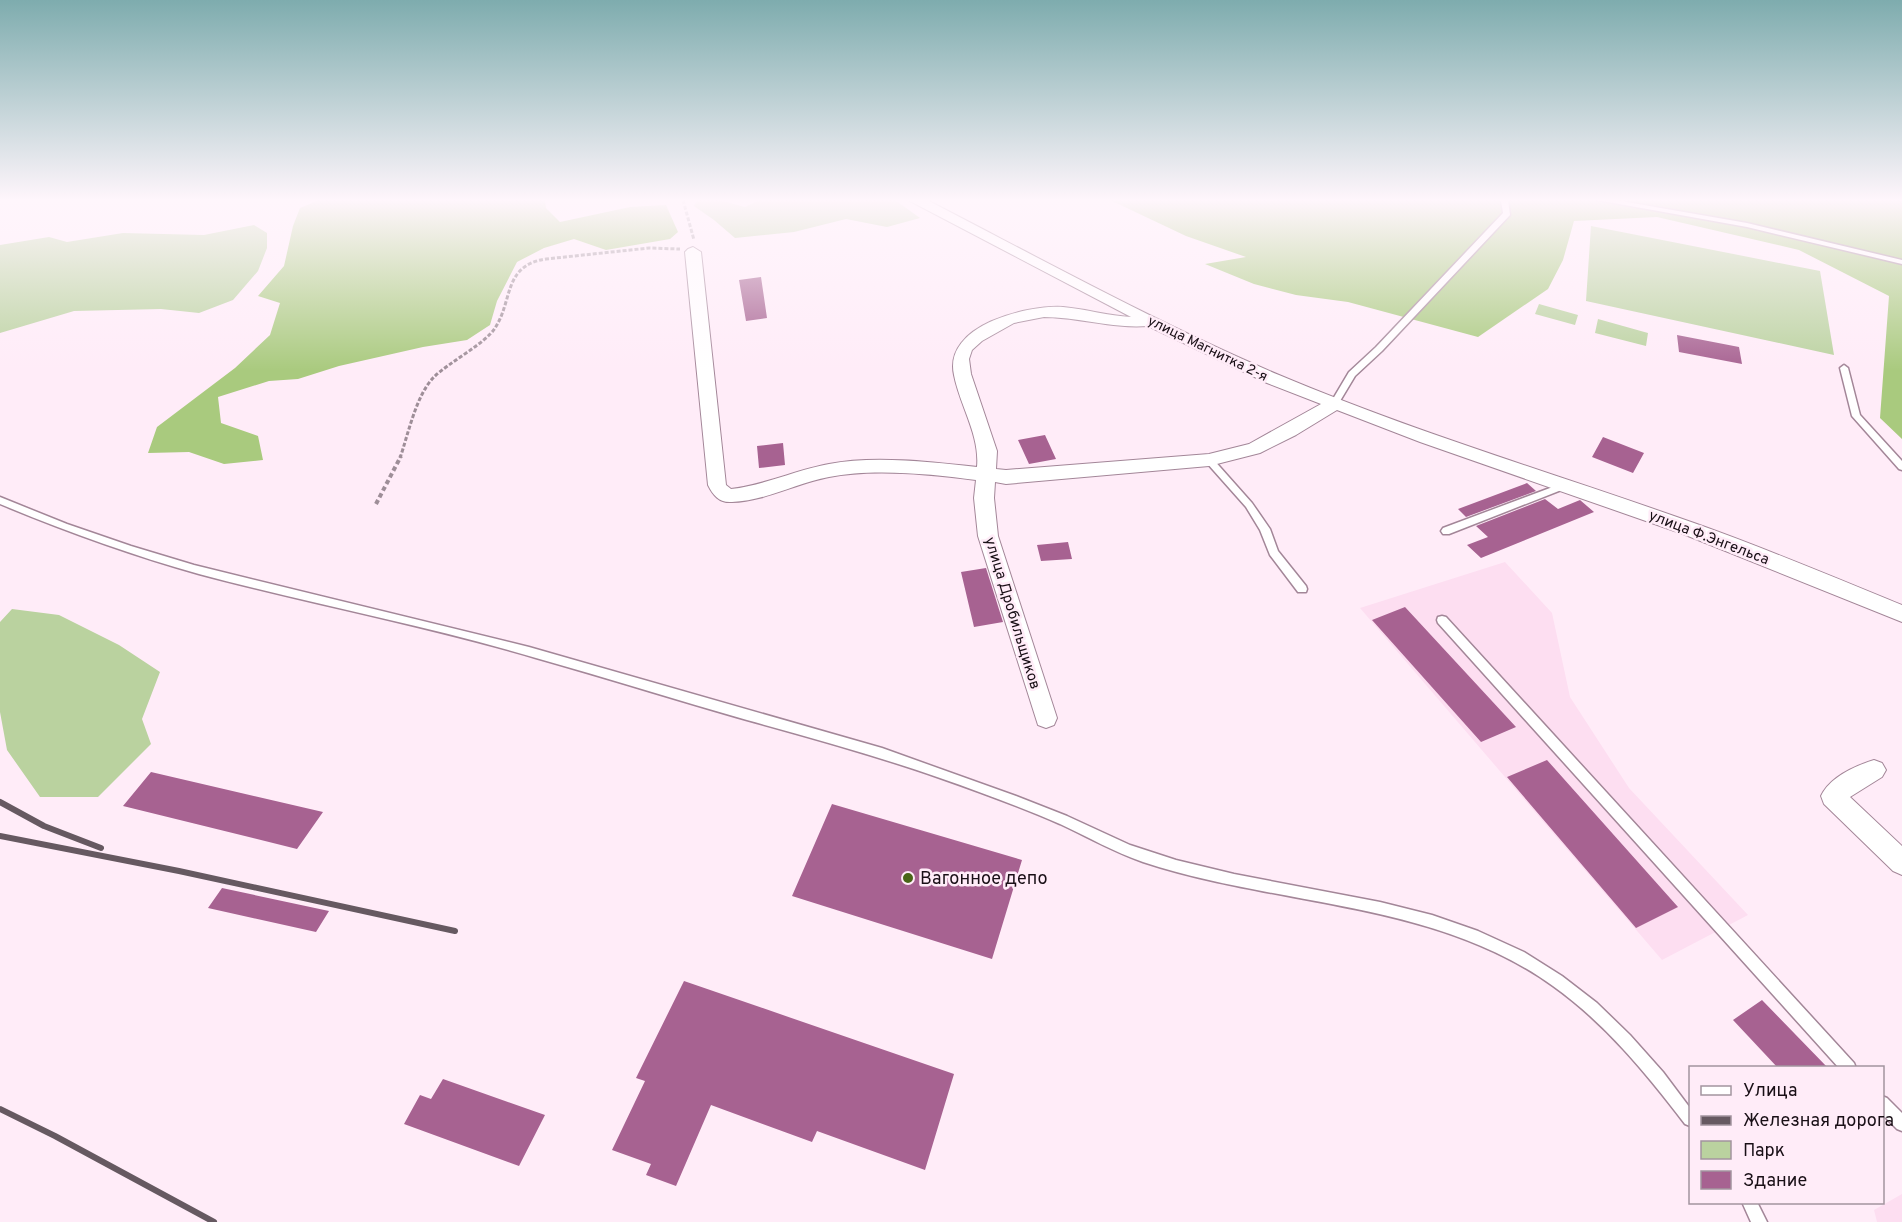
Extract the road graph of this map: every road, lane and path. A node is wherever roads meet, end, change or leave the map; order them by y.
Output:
1 (573, 257) edge
2 (694, 257) edge
3 (1026, 257) edge
4 (1466, 257) edge
5 (1881, 257) edge
6 (1902, 262) edge
7 (1149, 320) junction
8 (1845, 368) dead end
9 (1334, 404) junction
10 (1209, 460) junction
11 (1902, 467) edge
12 (1514, 468) joint
13 (985, 474) junction
14 (1566, 485) junction
15 (0, 500) edge
16 (376, 504) dead end
17 (1446, 531) dead end
18 (1302, 589) dead end
19 (1902, 614) edge
20 (1442, 620) dead end
21 (1046, 718) dead end
22 (1874, 770) dead end
23 (1902, 863) edge
24 (1847, 1066) edge
25 (1884, 1105) edge
26 (1689, 1118) edge
27 (1902, 1124) edge
28 (1750, 1204) edge
29 (1759, 1222) edge

1 - 16 path
2 - 13 street
3 - 7 street, улица Магнитка 2-я
4 - 9 lane
5 - 6 lane
7 - 9 street, улица Магнитка 2-я
7 - 13 street, улица Дробильщиков
8 - 11 lane
9 - 10 street
9 - 12 street, улица Магнитка 2-я
10 - 13 street
10 - 18 lane
12 - 14 street, улица Ф.Энгельса
13 - 21 street, улица Дробильщиков
14 - 17 lane
14 - 19 street, улица Ф.Энгельса
15 - 26 lane
20 - 24 lane
22 - 23 street
25 - 27 lane
28 - 29 lane

